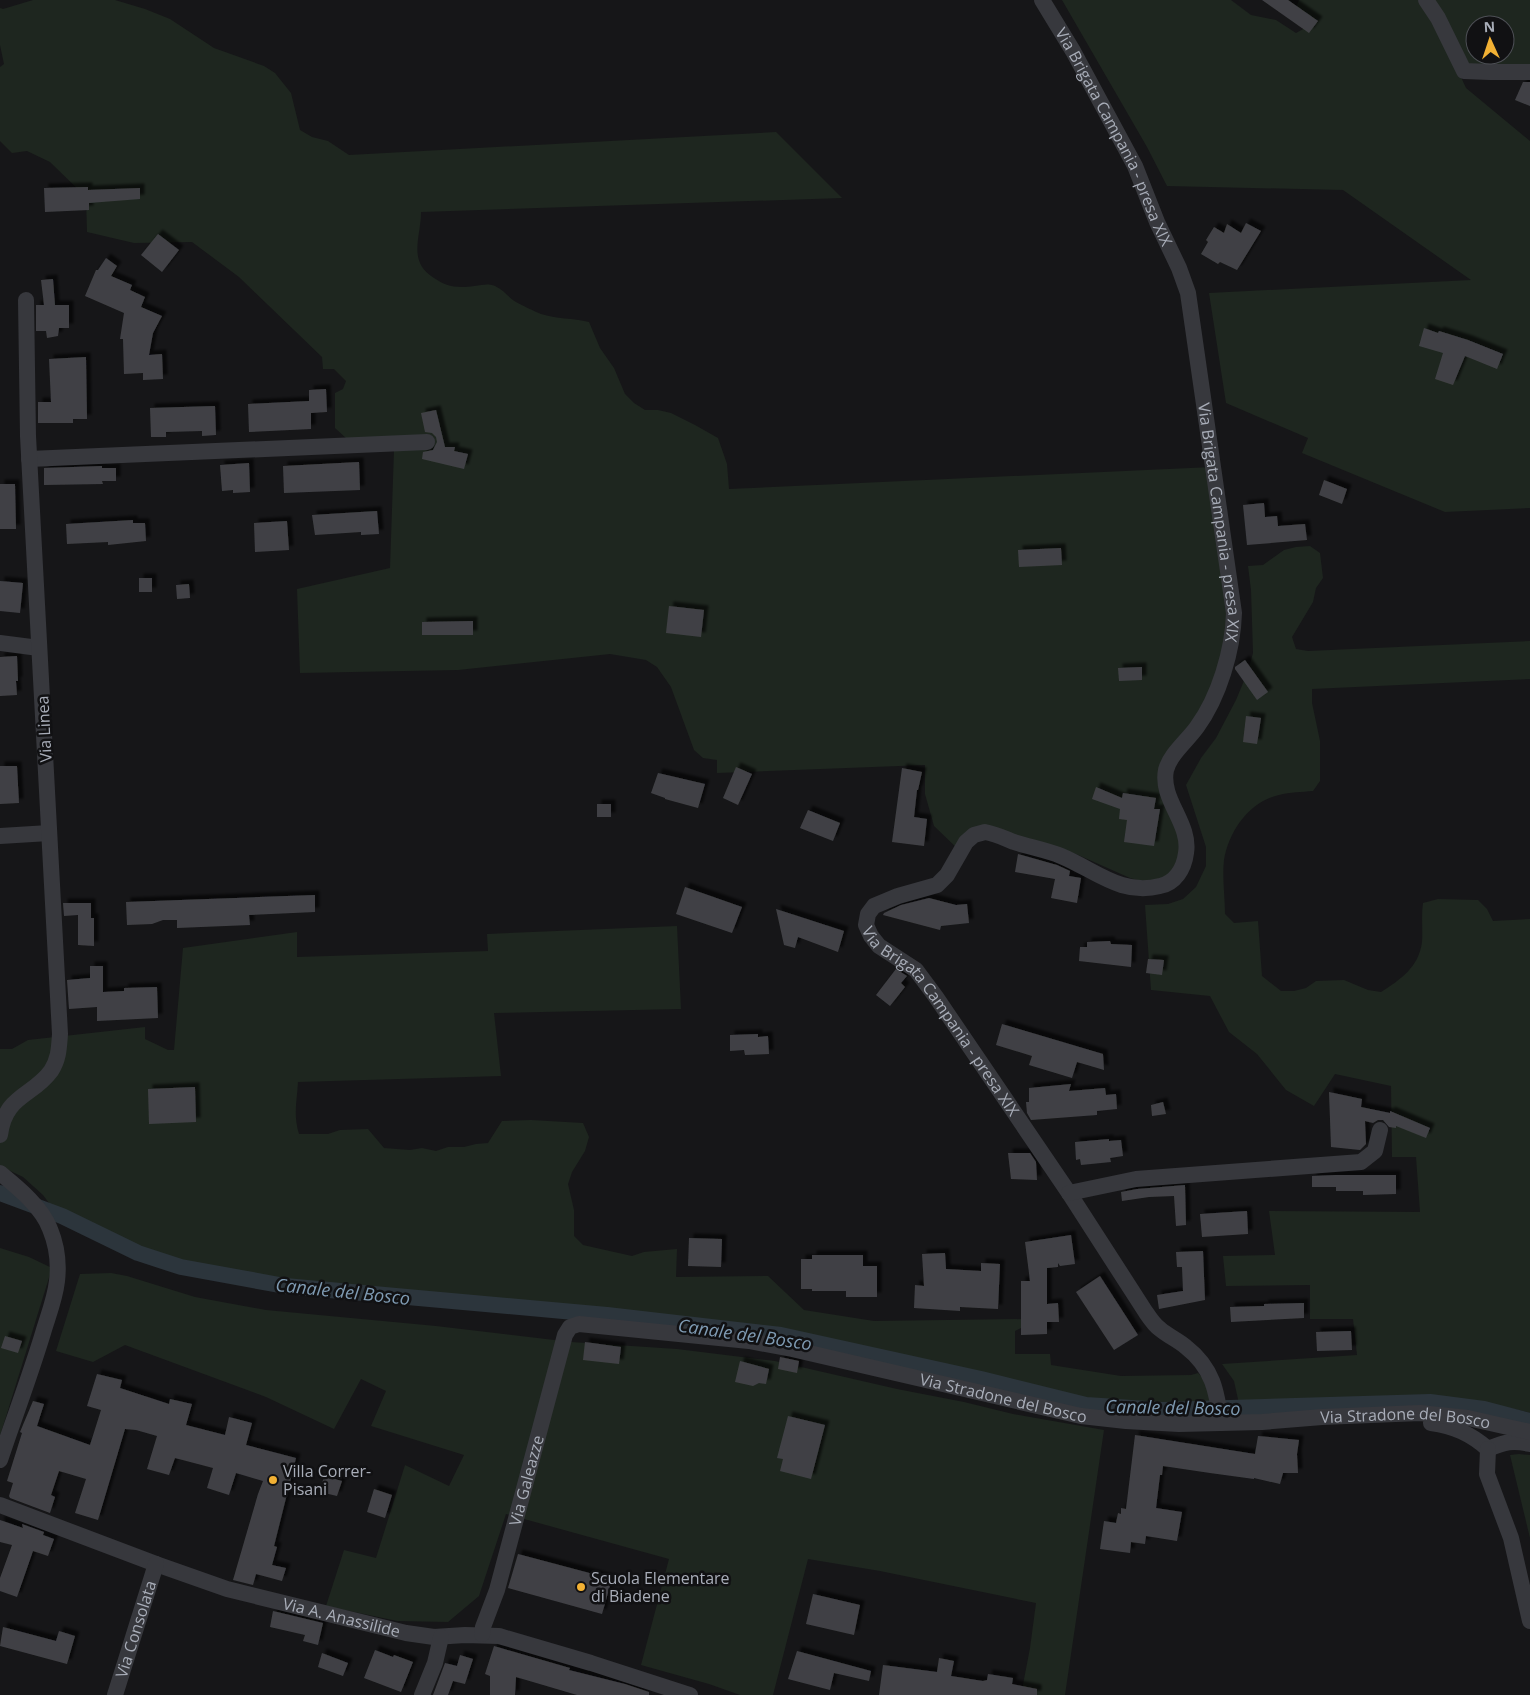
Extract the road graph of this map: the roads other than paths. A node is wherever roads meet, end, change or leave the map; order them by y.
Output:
1 (1042, 0) edge
2 (1426, 0) edge
3 (1530, 72) edge
4 (26, 300) dead end
5 (428, 442) dead end
6 (29, 459) junction
7 (0, 644) edge
8 (39, 648) junction
9 (49, 834) junction
10 (0, 836) edge
11 (1380, 1130) dead end
12 (0, 1135) edge
13 (0, 1173) edge
14 (1069, 1193) junction
15 (570, 1327) joint
16 (1372, 1414) junction
17 (1221, 1424) junction
18 (1530, 1432) edge
19 (1530, 1444) edge
20 (1488, 1449) junction
21 (0, 1460) edge
22 (0, 1505) edge
23 (156, 1564) junction
24 (1530, 1621) edge
25 (482, 1634) junction
26 (441, 1637) junction
27 (115, 1695) edge
28 (422, 1695) edge
29 (690, 1695) edge

1 - 14 street, Via Brigata Campania - presa XIX
2 - 3 street
4 - 6 street, Via Linea
5 - 6 street
6 - 8 street, Via Linea
7 - 8 street
8 - 9 street, Via Linea
9 - 10 street
9 - 12 street, Via Linea
11 - 14 street
13 - 21 street
14 - 17 street, Via Brigata Campania - presa XIX
15 - 17 street, Via Stradone del Bosco
15 - 25 street, Via Galeazze
16 - 17 street, Via Stradone del Bosco
16 - 18 street, Via Stradone del Bosco
16 - 20 street
19 - 20 street
20 - 24 street
22 - 23 street, Via A. Anassilide
23 - 26 street, Via A. Anassilide
23 - 27 street, Via Consolata
25 - 26 street, Via A. Anassilide
25 - 29 street, Via A. Anassilide
26 - 28 street

